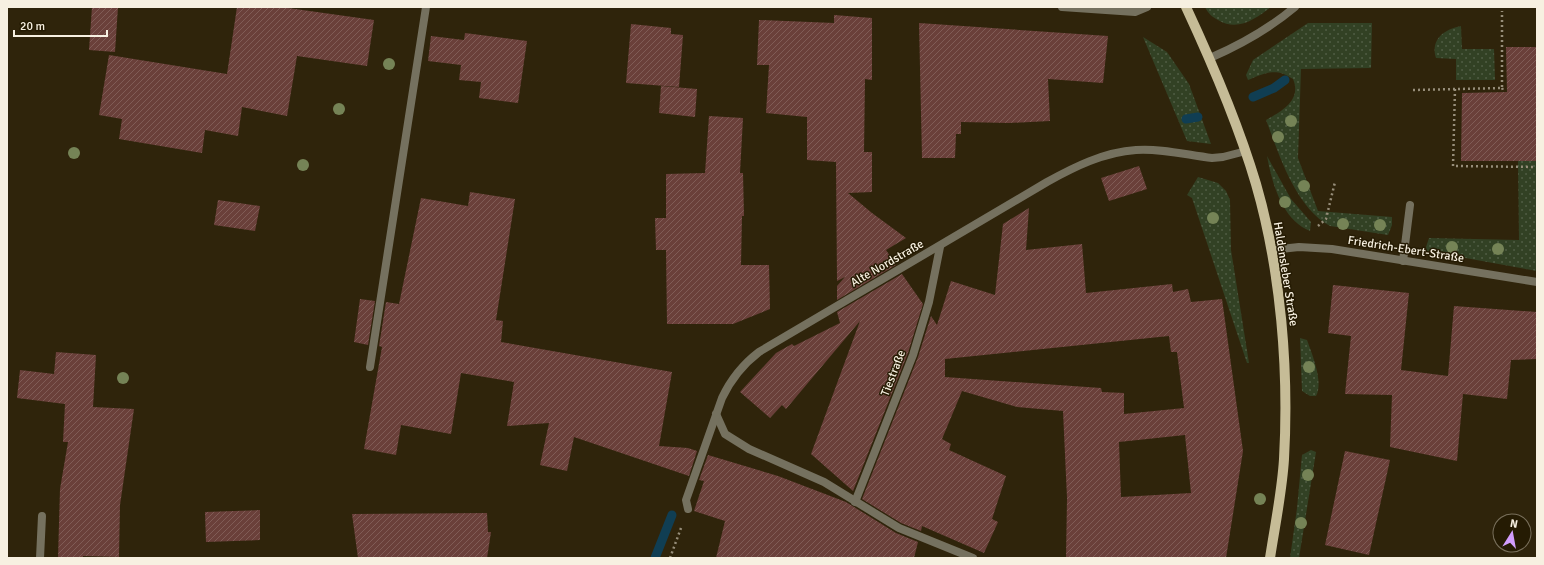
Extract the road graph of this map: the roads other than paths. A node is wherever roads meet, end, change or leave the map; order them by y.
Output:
1 (426, 7) edge
2 (1062, 7) edge
3 (1147, 7) edge
4 (1186, 7) edge
5 (1295, 7) edge
6 (1210, 58) junction
7 (1246, 151) junction
8 (1410, 205) dead end
9 (940, 247) junction
10 (1271, 250) junction
11 (1403, 261) junction
12 (1537, 282) edge
13 (370, 367) dead end
14 (716, 414) junction
15 (855, 502) junction
16 (688, 509) road end
17 (42, 516) dead end
18 (40, 558) edge
19 (973, 558) edge
20 (1270, 558) edge

1 - 13 street
2 - 3 street
4 - 6 main road, Haldensleber Straße
5 - 6 street
6 - 7 main road, Haldensleber Straße
7 - 9 street, Alte Nordstraße
7 - 10 main road, Haldensleber Straße
8 - 11 street
9 - 14 street, Alte Nordstraße
9 - 15 street, Tiestraße
10 - 11 street, Friedrich-Ebert-Straße
10 - 20 main road, Haldensleber Straße
11 - 12 street, Friedrich-Ebert-Straße
14 - 15 street
14 - 16 street, Alte Nordstraße
15 - 19 street
17 - 18 street

